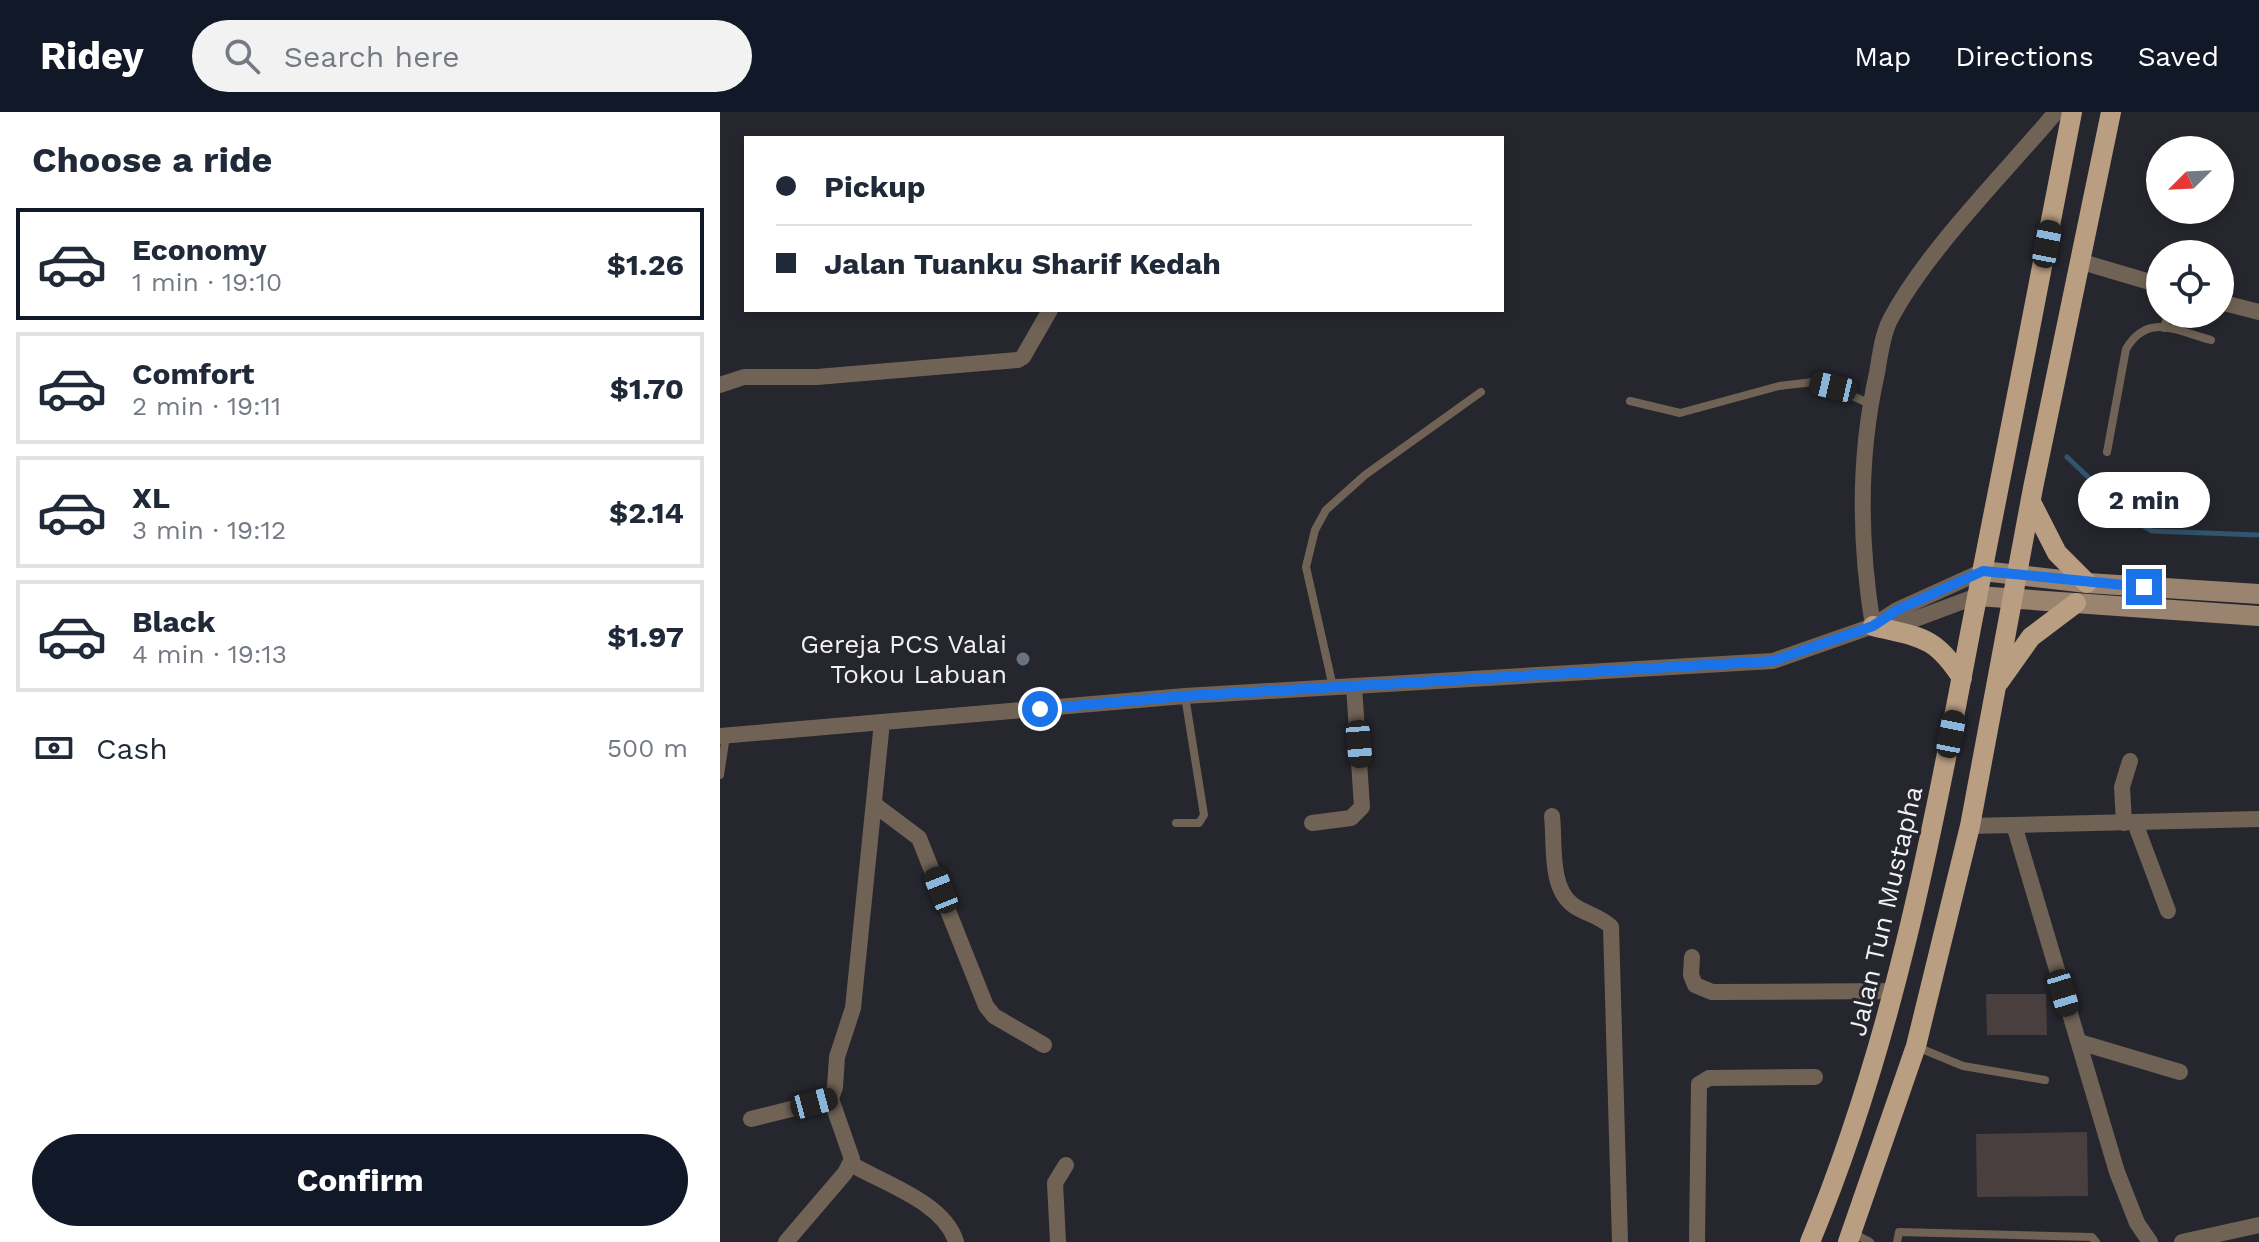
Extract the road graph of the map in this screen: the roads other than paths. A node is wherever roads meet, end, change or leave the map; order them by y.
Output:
1 (2056, 112) edge
2 (2072, 112) edge
3 (2111, 112) edge
4 (2079, 261) junction
5 (2146, 281) edge
6 (2234, 306) edge
7 (1049, 312) edge
8 (2259, 312) edge
9 (2146, 327) edge
10 (2164, 328) edge
11 (2211, 340) dead end
12 (720, 385) edge
13 (1481, 392) dead end
14 (1630, 401) dead end
15 (1870, 404) junction
16 (2107, 452) dead end
17 (2032, 495) junction
18 (1983, 571) junction
19 (2017, 574) junction
20 (2087, 583) junction
21 (2259, 594) edge
22 (1977, 596) junction
23 (2013, 599) junction
24 (2076, 603) junction
25 (2259, 616) edge
26 (1873, 626) junction
27 (1962, 678) junction
28 (1354, 686) junction
29 (1333, 688) junction
30 (1993, 693) junction
31 (1185, 696) junction
32 (882, 722) junction
33 (723, 735) edge
34 (2130, 761) dead end
35 (720, 775) edge
36 (875, 805) junction
37 (1552, 816) dead end
38 (2259, 819) edge
39 (1176, 823) dead end
40 (1312, 823) dead end
41 (2130, 823) junction
42 (2014, 825) junction
43 (1970, 826) junction
44 (2168, 911) dead end
45 (1692, 957) dead end
46 (1895, 991) junction
47 (2079, 1042) junction
48 (1044, 1045) dead end
49 (1916, 1046) junction
50 (2180, 1072) dead end
51 (1815, 1077) dead end
52 (2045, 1080) dead end
53 (831, 1099) junction
54 (751, 1119) dead end
55 (851, 1164) junction
56 (1066, 1165) dead end
57 (2259, 1225) edge
58 (1856, 1239) edge
59 (786, 1242) edge
60 (956, 1242) edge
61 (1058, 1242) edge
62 (1620, 1242) edge
63 (1697, 1242) edge
64 (1810, 1242) edge
65 (1897, 1242) edge
66 (2096, 1242) edge
67 (2150, 1242) edge
68 (2182, 1242) edge

1 - 15 street
2 - 18 main road, Jalan Tun Mustapha
3 - 4 main road
4 - 5 street
4 - 17 main road
6 - 8 street
7 - 12 street
9 - 16 lane
10 - 11 lane
13 - 29 lane
14 - 15 lane
15 - 26 street
17 - 19 main road
17 - 20 main road
18 - 19 main road
18 - 22 main road, Jalan Tun Mustapha
18 - 26 street
19 - 20 main road
19 - 23 main road
20 - 21 main road
22 - 23 main road
22 - 26 street
22 - 27 main road, Jalan Tun Mustapha
23 - 24 main road
23 - 30 main road
24 - 25 main road
24 - 30 main road
26 - 27 main road
26 - 28 street
27 - 46 main road, Jalan Tun Mustapha
28 - 29 street
28 - 40 street
29 - 31 street
30 - 43 main road
31 - 32 street
31 - 39 lane
32 - 33 street
32 - 36 street
33 - 35 lane
34 - 41 street
36 - 48 street
36 - 53 street
37 - 62 street
38 - 41 street
41 - 42 street
41 - 44 street
42 - 43 street
42 - 47 street
43 - 49 main road
45 - 46 street
46 - 64 main road, Jalan Tun Mustapha
47 - 50 street
47 - 67 street
49 - 52 lane
49 - 58 main road
51 - 63 street
53 - 54 street
53 - 55 street
55 - 59 street
55 - 60 street
56 - 61 street
57 - 68 street
65 - 66 lane

